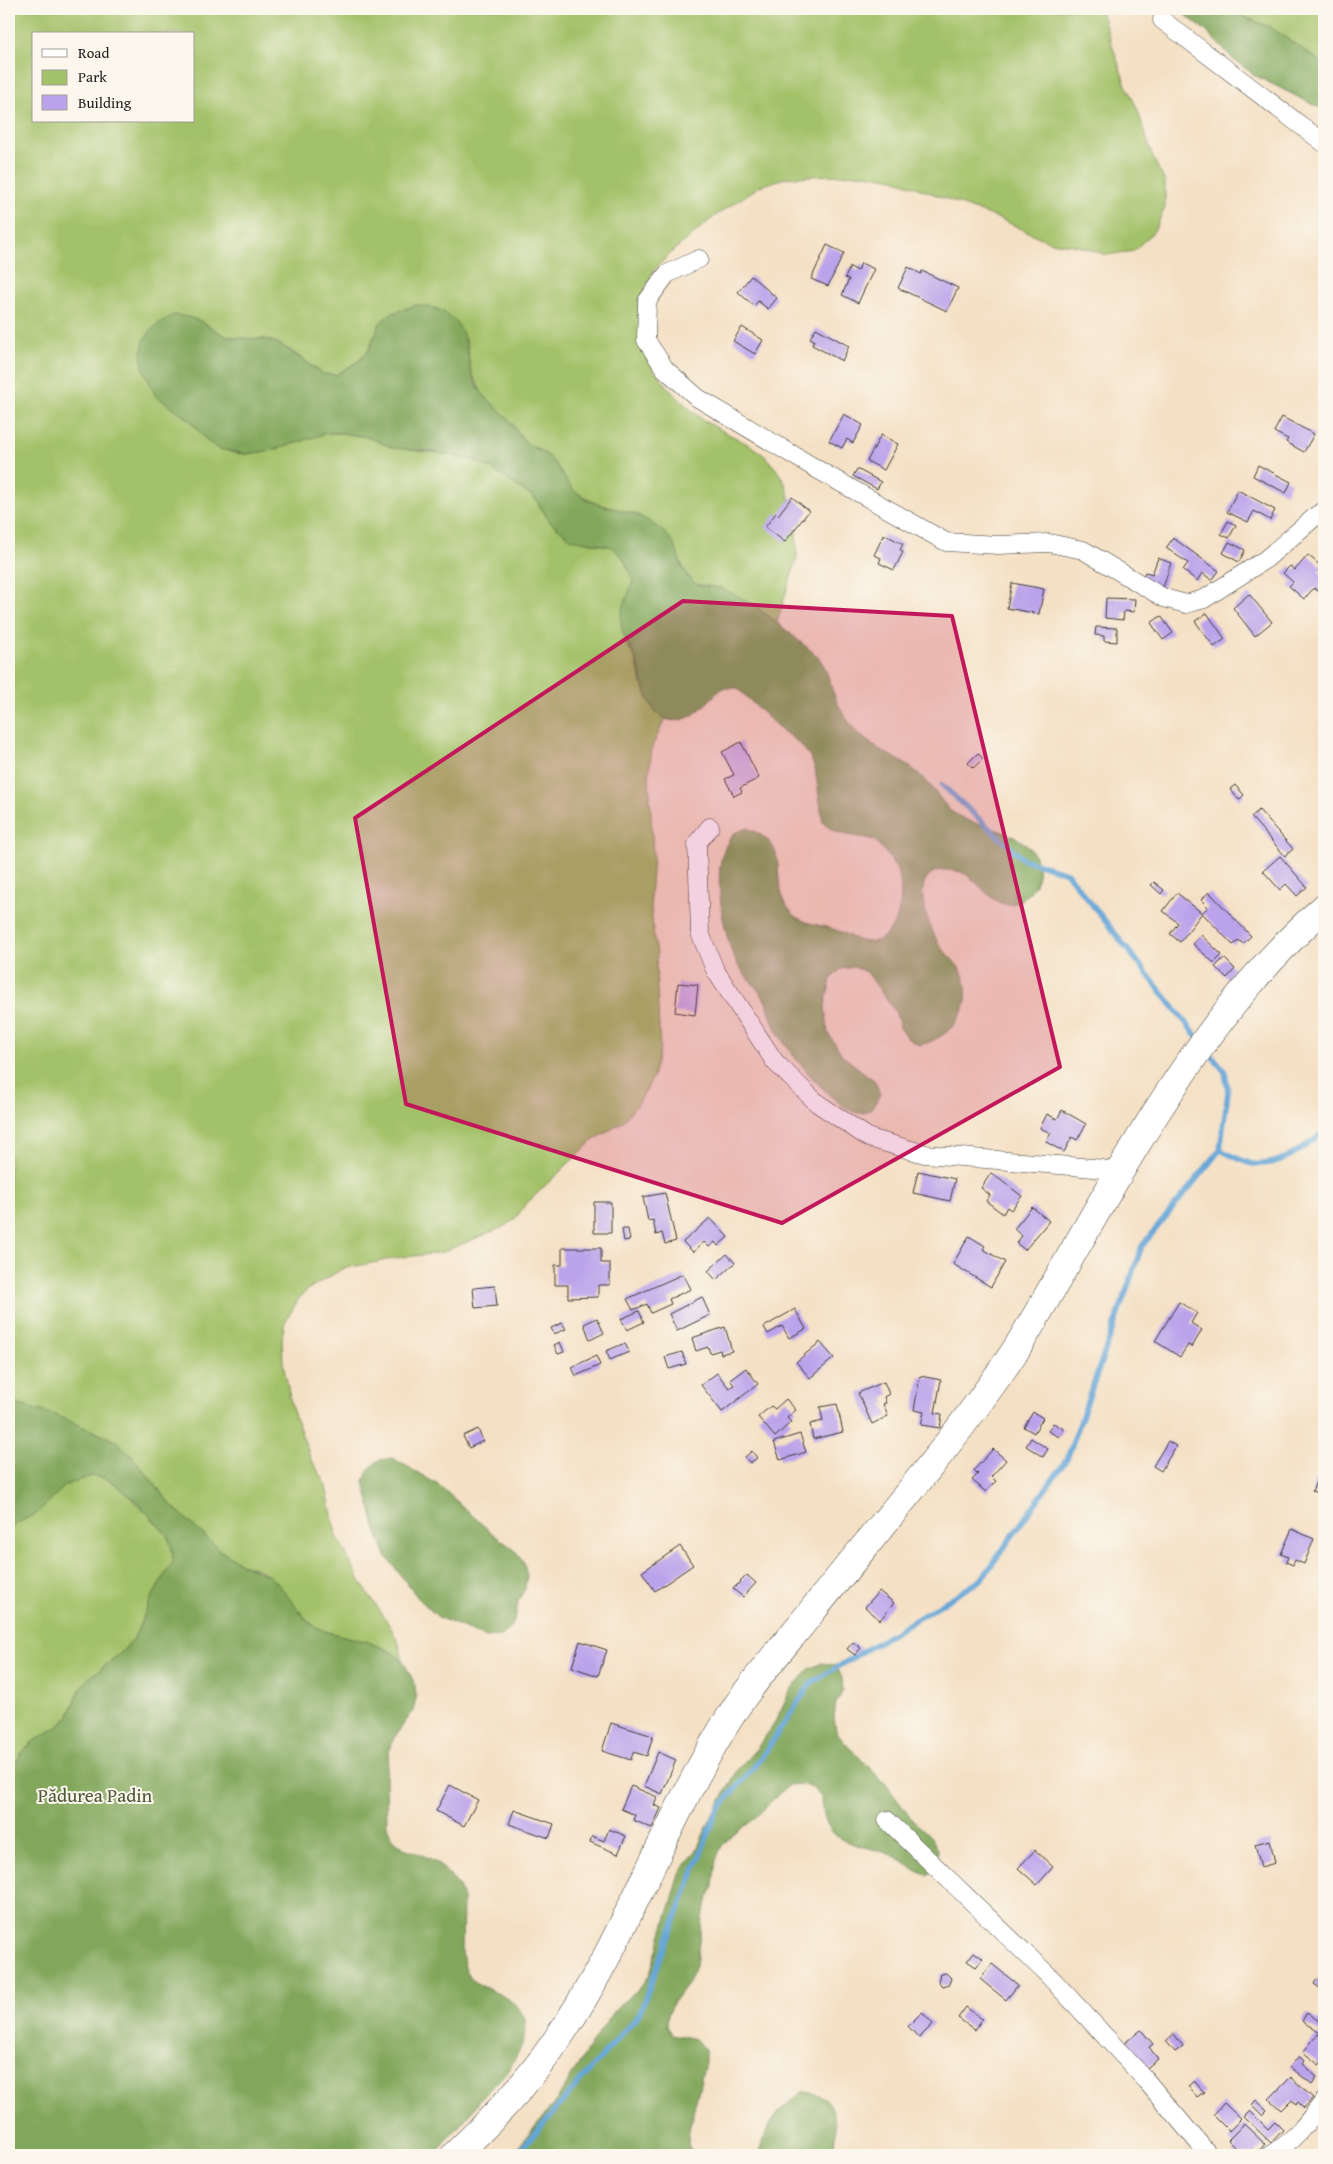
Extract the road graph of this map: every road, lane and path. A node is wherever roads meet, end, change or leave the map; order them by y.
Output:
1 (1162, 20) dead end
2 (1324, 143) edge
3 (699, 259) dead end
4 (1324, 511) edge
5 (710, 827) dead end
6 (1324, 908) edge
7 (1324, 929) edge
8 (1223, 1030) junction
9 (1203, 1058) junction
10 (1121, 1172) junction
11 (887, 1820) dead end
12 (1324, 2100) edge
13 (455, 2155) edge
14 (478, 2155) edge
15 (1209, 2155) edge
16 (1270, 2155) edge

1 - 2 street
3 - 4 street
5 - 10 street
6 - 8 main road
7 - 8 main road
8 - 9 main road
9 - 10 main road
9 - 14 main road
10 - 13 main road
11 - 15 street
12 - 16 street

